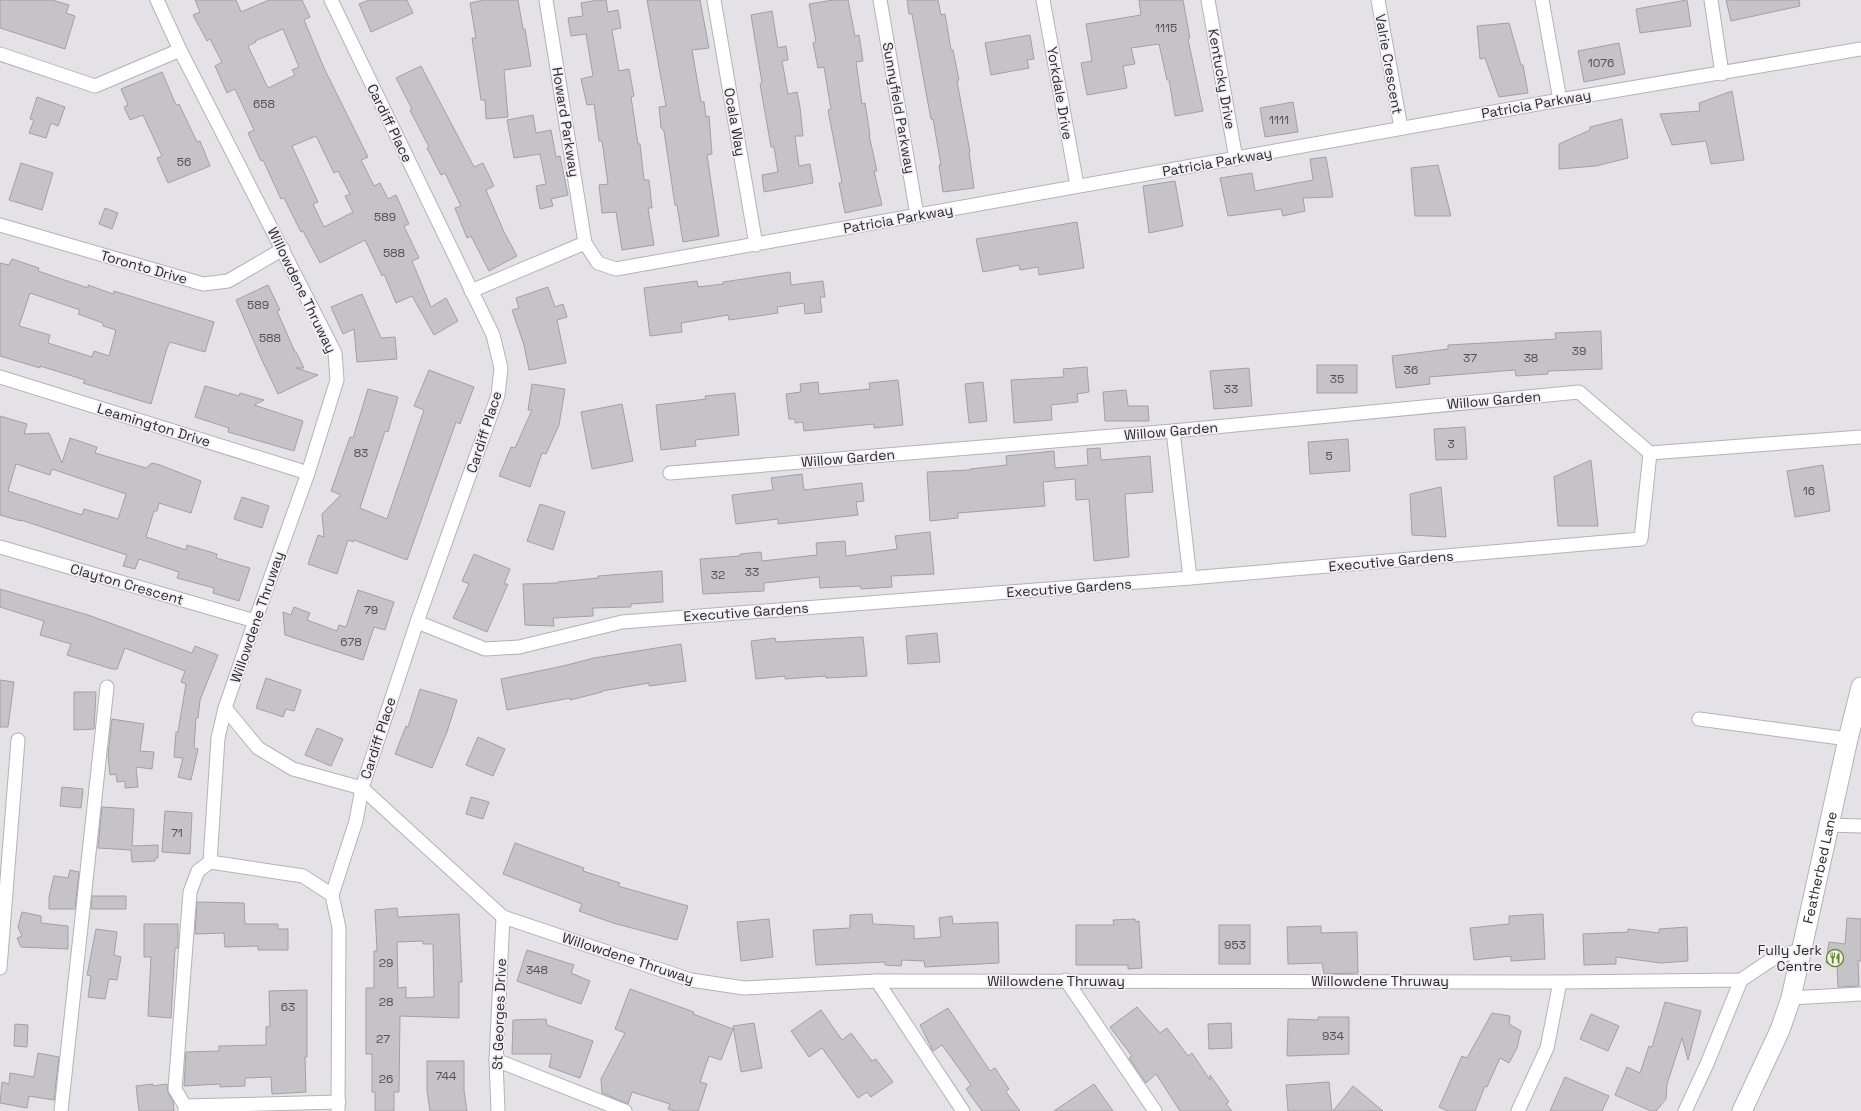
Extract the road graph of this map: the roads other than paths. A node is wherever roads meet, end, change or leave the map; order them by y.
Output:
1 (157, 0) edge
2 (331, 0) edge
3 (546, 0) edge
4 (714, 0) edge
5 (880, 0) edge
6 (1044, 0) edge
7 (1208, 0) edge
8 (1378, 0) edge
9 (1542, 0) edge
10 (1711, 0) edge
11 (1861, 49) edge
12 (180, 50) junction
13 (0, 54) edge
14 (1722, 74) junction
15 (1560, 100) junction
16 (1401, 128) junction
17 (1236, 159) junction
18 (1077, 185) junction
19 (917, 215) junction
20 (0, 225) edge
21 (585, 243) junction
22 (756, 245) junction
23 (283, 249) junction
24 (471, 291) junction
25 (0, 377) edge
26 (1172, 431) junction
27 (1861, 437) edge
28 (1650, 453) junction
29 (308, 473) junction
30 (670, 473) dead end
31 (0, 547) edge
32 (1190, 578) junction
33 (254, 621) junction
34 (416, 622) junction
35 (107, 687) dead end
36 (1861, 687) edge
37 (225, 708) junction
38 (1699, 719) dead end
39 (1848, 739) junction
40 (18, 740) dead end
41 (362, 788) junction
42 (1829, 825) junction
43 (1861, 826) edge
44 (210, 862) junction
45 (332, 895) junction
46 (503, 917) junction
47 (1803, 949) junction
48 (0, 968) edge
49 (1066, 980) junction
50 (1741, 980) junction
51 (877, 981) junction
52 (1560, 982) junction
53 (1861, 994) edge
54 (1791, 998) junction
55 (496, 1060) junction
56 (338, 1107) edge
57 (185, 1108) edge
58 (62, 1111) edge
59 (498, 1111) edge
60 (625, 1111) edge
61 (963, 1111) edge
62 (1155, 1111) edge
63 (1518, 1111) edge
64 (1686, 1111) edge
65 (1742, 1111) edge

1 - 12 street, Willowdene Thruway
2 - 24 street, Cardiff Place
3 - 21 street, Howard Parkway
4 - 22 street, Ocala Way
5 - 19 street, Sunnyfield Parkway
6 - 18 street, Yorkdale Drive
7 - 17 street, Kentucky Drive
8 - 16 street, Valrie Crescent
9 - 15 street
10 - 14 street
11 - 14 street, Patricia Parkway
12 - 13 street
12 - 23 street, Willowdene Thruway
14 - 15 street, Patricia Parkway
15 - 16 street, Patricia Parkway
16 - 17 street, Patricia Parkway
17 - 18 street, Patricia Parkway
18 - 19 street, Patricia Parkway
19 - 22 street, Patricia Parkway
20 - 23 street, Toronto Drive
21 - 22 street, Patricia Parkway
21 - 24 street
23 - 29 street, Willowdene Thruway
24 - 34 street, Cardiff Place
25 - 29 street, Leamington Drive
26 - 28 street, Willow Garden
26 - 30 street, Willow Garden
26 - 32 street
27 - 28 street
28 - 32 street, Executive Gardens
29 - 33 street, Willowdene Thruway
31 - 33 street, Clayton Crescent
32 - 34 street, Executive Gardens
33 - 37 street, Willowdene Thruway
34 - 41 street, Cardiff Place
35 - 58 street
36 - 39 main road, Featherbed Lane
37 - 41 street, Willowdene Thruway
37 - 44 street, Willowdene Thruway
38 - 39 street
39 - 42 main road, Featherbed Lane
40 - 48 street
41 - 45 street
41 - 46 street, Willowdene Thruway
42 - 43 street
42 - 47 main road, Featherbed Lane
44 - 45 street
44 - 57 street
45 - 56 street
46 - 51 street, Willowdene Thruway
46 - 55 street, St Georges Drive
47 - 50 street
47 - 54 main road, Featherbed Lane
49 - 51 street, Willowdene Thruway
49 - 52 street, Willowdene Thruway
49 - 62 street
50 - 52 street, Willowdene Thruway
50 - 64 street
51 - 61 street
52 - 63 street
53 - 54 street
54 - 65 main road, Featherbed Lane
55 - 59 street, St Georges Drive
55 - 60 street
56 - 57 street

